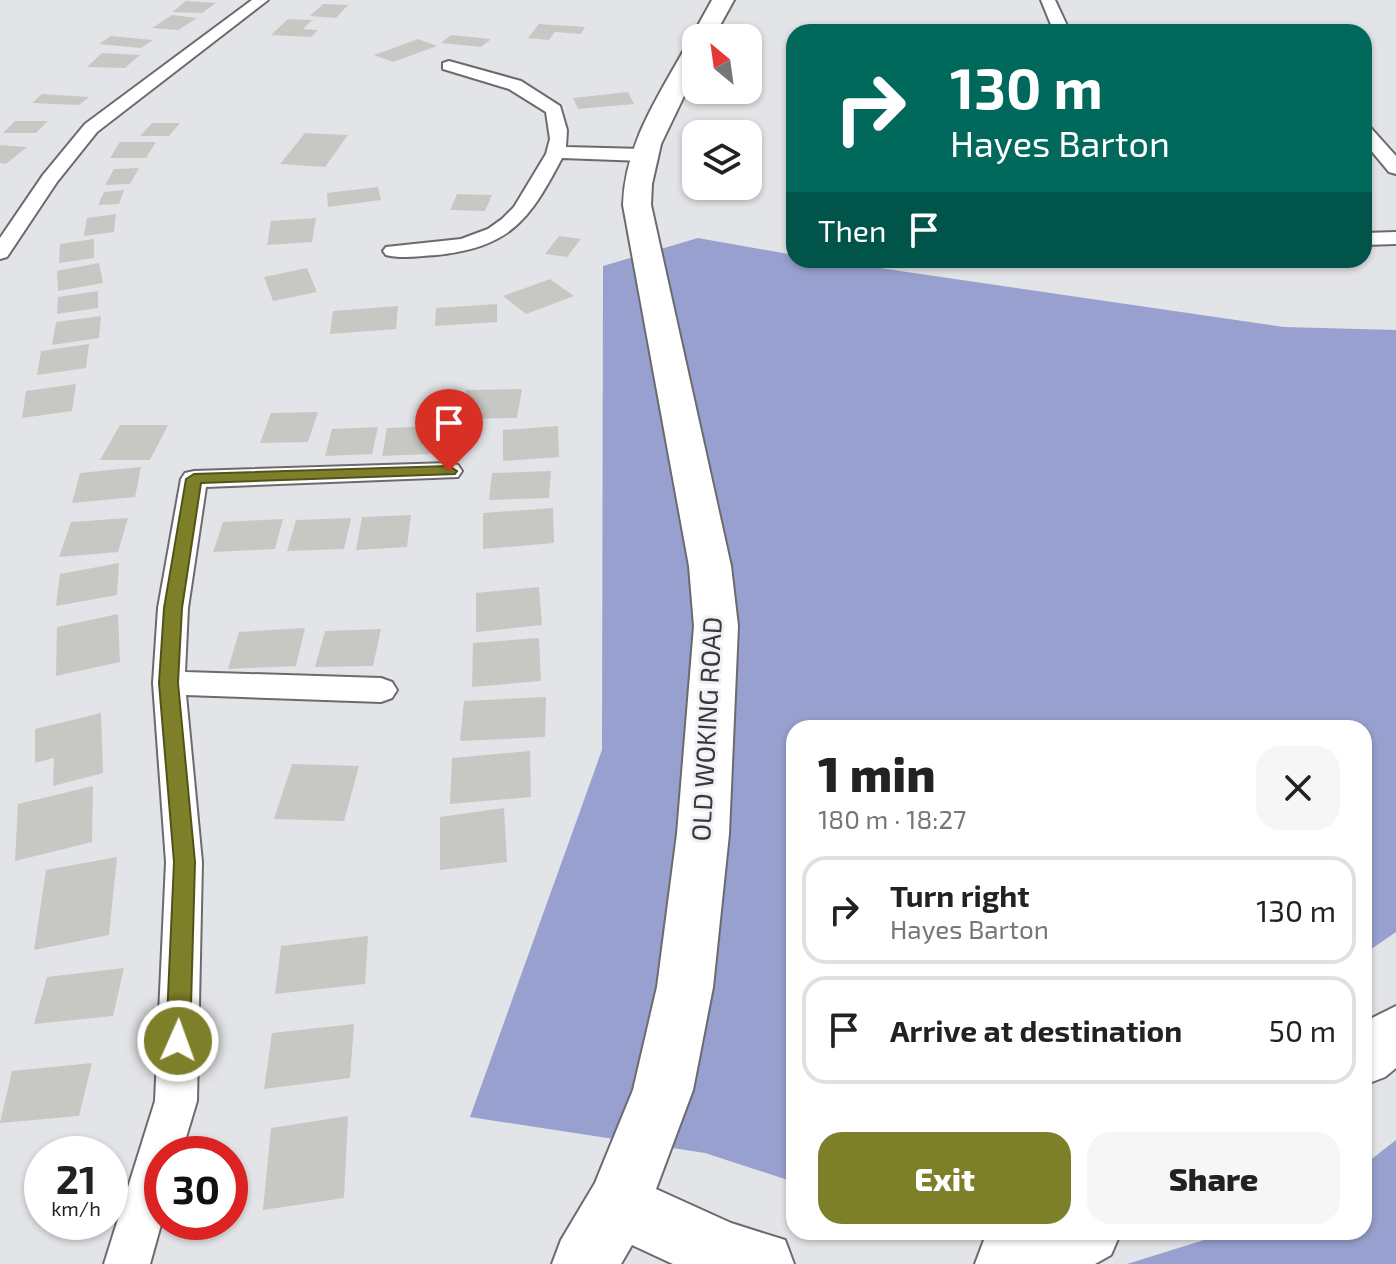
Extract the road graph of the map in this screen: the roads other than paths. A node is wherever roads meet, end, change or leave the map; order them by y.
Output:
1 (261, 0) edge
2 (723, 0) edge
3 (1048, 0) edge
4 (710, 24) edge
5 (1058, 24) edge
6 (449, 66) dead end
7 (682, 78) edge
8 (1372, 140) edge
9 (558, 152) junction
10 (643, 155) junction
11 (1396, 168) edge
12 (1396, 238) edge
13 (1372, 239) edge
14 (393, 250) dead end
15 (0, 253) edge
16 (449, 471) dead end
17 (169, 683) junction
18 (381, 690) dead end
19 (1396, 1033) edge
20 (1372, 1051) edge
21 (618, 1205) junction
22 (1073, 1240) edge
23 (127, 1264) edge
24 (585, 1264) edge
25 (761, 1264) edge
26 (1008, 1264) edge

1 - 15 street
2 - 4 main road
3 - 5 street
6 - 9 street
7 - 10 main road, OLD WOKING ROAD
8 - 11 street
9 - 10 street
9 - 14 street
10 - 21 main road, OLD WOKING ROAD
12 - 13 street
16 - 17 street
17 - 18 street
17 - 23 street
19 - 20 main road
21 - 24 main road, OLD WOKING ROAD
21 - 25 main road
22 - 26 main road

